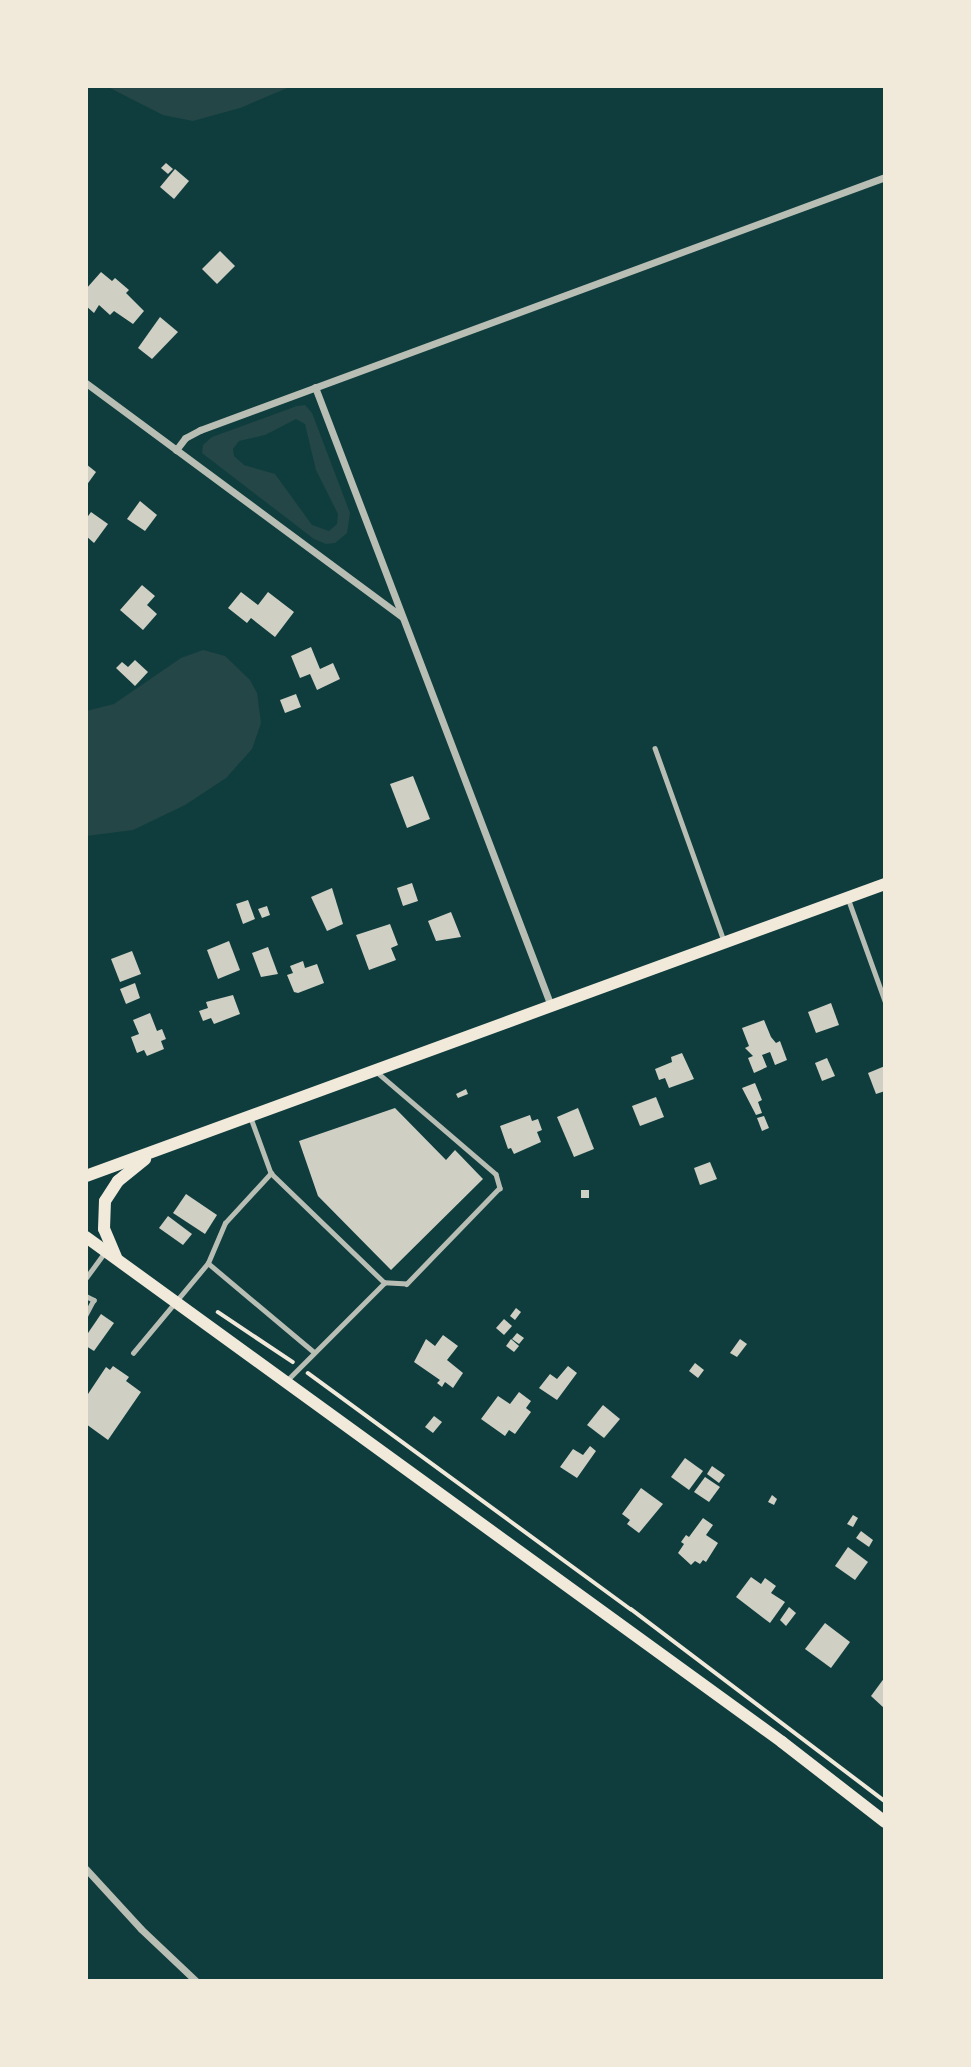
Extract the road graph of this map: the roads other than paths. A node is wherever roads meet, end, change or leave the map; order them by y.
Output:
1 (885, 177) edge
2 (86, 383) edge
3 (315, 387) junction
4 (176, 450) junction
5 (403, 617) junction
6 (655, 748) dead end
7 (885, 884) edge
8 (848, 897) junction
9 (725, 942) junction
10 (885, 1001) edge
11 (551, 1006) junction
12 (374, 1070) junction
13 (250, 1116) junction
14 (157, 1150) junction
15 (271, 1173) junction
16 (86, 1176) edge
17 (86, 1237) edge
18 (105, 1252) junction
19 (117, 1261) junction
20 (208, 1263) junction
21 (86, 1278) edge
22 (385, 1283) junction
23 (86, 1296) edge
24 (173, 1302) junction
25 (86, 1315) edge
26 (314, 1352) junction
27 (133, 1353) dead end
28 (286, 1382) junction
29 (885, 1822) edge
30 (86, 1869) edge
31 (196, 1981) edge

1 - 3 street
2 - 4 street
3 - 4 street
3 - 5 street
4 - 5 street
5 - 11 street
6 - 9 lane
7 - 8 main road
8 - 9 main road
8 - 10 lane
9 - 11 main road
11 - 12 main road
12 - 13 main road
12 - 22 lane
13 - 14 main road
13 - 15 lane
14 - 16 main road
14 - 19 main road
15 - 20 lane
15 - 22 lane
17 - 18 main road
18 - 19 main road
18 - 21 lane
19 - 24 main road
20 - 24 lane
20 - 26 lane
22 - 26 lane
23 - 25 lane
24 - 27 lane
24 - 28 main road
26 - 28 lane
28 - 29 main road
30 - 31 street

